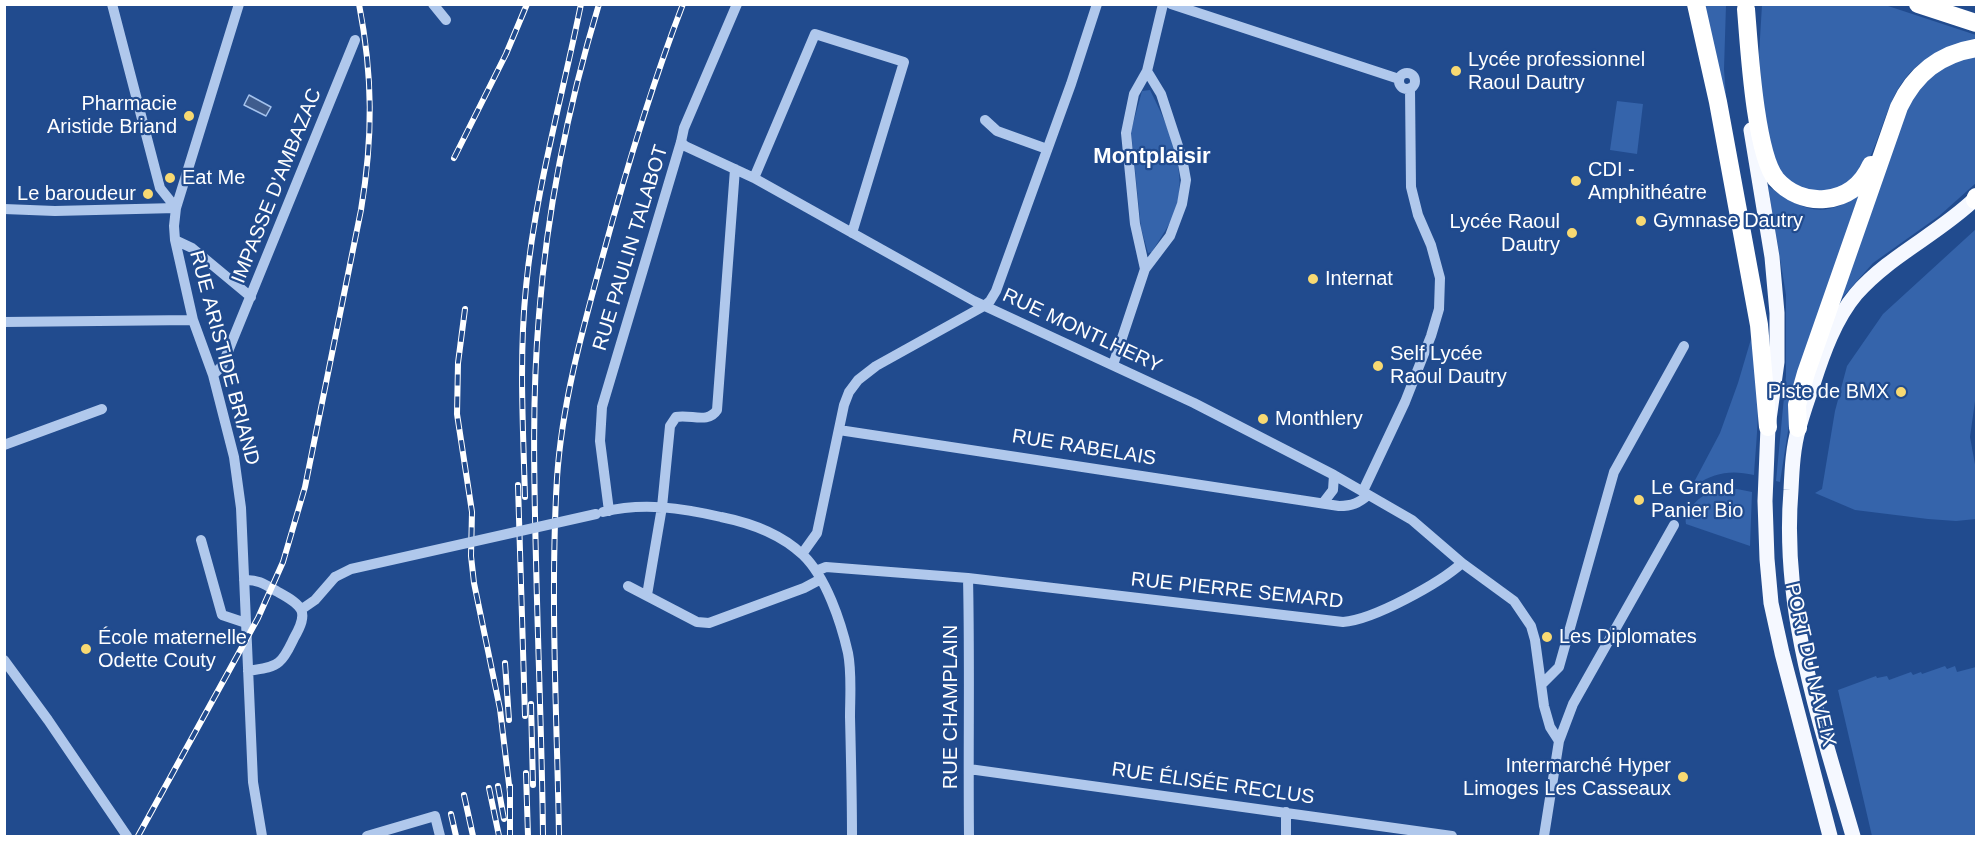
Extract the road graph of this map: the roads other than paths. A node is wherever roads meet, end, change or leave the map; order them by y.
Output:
1 (111, 4) edge
2 (239, 4) edge
3 (433, 4) edge
4 (737, 4) edge
5 (1097, 4) edge
6 (1163, 4) edge
7 (1171, 4) edge
8 (1696, 4) edge
9 (1917, 4) edge
10 (1746, 7) edge
11 (446, 20) dead end
12 (1977, 23) edge
13 (355, 40) dead end
14 (1977, 48) edge
15 (1148, 71) junction
16 (985, 120) dead end
17 (1888, 138) junction
18 (681, 142) junction
19 (1047, 148) junction
20 (735, 169) junction
21 (754, 178) junction
22 (1976, 199) edge
23 (4, 208) edge
24 (176, 208) junction
25 (852, 233) junction
26 (175, 240) junction
27 (1145, 269) junction
28 (251, 297) junction
29 (984, 306) junction
30 (193, 320) junction
31 (4, 322) edge
32 (1684, 346) dead end
33 (1113, 365) junction
34 (213, 375) junction
35 (102, 409) dead end
36 (1768, 427) junction
37 (1798, 429) junction
38 (839, 430) junction
39 (4, 445) edge
40 (1334, 475) junction
41 (1366, 493) junction
42 (1323, 503) junction
43 (662, 507) junction
44 (609, 511) junction
45 (1674, 525) dead end
46 (201, 540) dead end
47 (802, 554) junction
48 (1462, 562) junction
49 (819, 575) junction
50 (968, 578) junction
51 (244, 580) junction
52 (628, 586) dead end
53 (647, 595) junction
54 (302, 609) junction
55 (246, 623) junction
56 (4, 660) edge
57 (248, 672) junction
58 (1542, 684) junction
59 (1559, 741) junction
60 (969, 769) junction
61 (1286, 812) junction
62 (127, 837) edge
63 (262, 837) edge
64 (367, 837) edge
65 (440, 837) edge
66 (852, 837) edge
67 (969, 837) edge
68 (1286, 837) edge
69 (1452, 837) edge
70 (1544, 837) edge
71 (1830, 837) edge
72 (1853, 837) edge

1 - 24 street
2 - 24 street, RUE ARISTIDE BRIAND
3 - 11 street
4 - 18 street, RUE PAULIN TALABOT
5 - 19 street
6 - 15 street
7 - 41 street
8 - 36 highway
9 - 12 highway
10 - 17 highway
10 - 36 main road, PORT DU NAVEIX
13 - 28 street, IMPASSE D'AMBAZAC
14 - 17 highway
15 - 27 street
15 - 27 street
16 - 19 street
17 - 37 highway
18 - 20 street, RUE MONTLHERY
18 - 44 street, RUE PAULIN TALABOT
19 - 29 street
20 - 21 street, RUE MONTLHERY
20 - 43 street
21 - 25 street, RUE MONTLHERY
21 - 25 street
22 - 37 main road, PORT DU NAVEIX
23 - 24 street
24 - 26 street, RUE ARISTIDE BRIAND
25 - 29 street, RUE MONTLHERY
26 - 28 street
26 - 30 street, RUE ARISTIDE BRIAND
27 - 33 street
28 - 34 street, IMPASSE D'AMBAZAC
29 - 33 street, RUE MONTLHERY
29 - 38 street
30 - 31 street
30 - 34 street, RUE ARISTIDE BRIAND
32 - 58 street
33 - 40 street, RUE MONTLHERY
34 - 51 street, RUE ARISTIDE BRIAND
35 - 39 street
36 - 71 main road, PORT DU NAVEIX
37 - 72 main road, PORT DU NAVEIX
38 - 42 street, RUE RABELAIS
38 - 47 street
40 - 41 street, RUE MONTLHERY
40 - 42 street
41 - 42 street, RUE RABELAIS
41 - 48 street, RUE MONTLHERY
43 - 44 street
43 - 47 street
43 - 53 street
44 - 54 street, bridge
45 - 59 street
46 - 55 street
47 - 49 street
48 - 50 street, RUE PIERRE SEMARD
48 - 58 street
49 - 50 street, RUE PIERRE SEMARD
49 - 53 street
49 - 66 street
50 - 60 street, RUE CHAMPLAIN
51 - 54 street
51 - 55 street, RUE ARISTIDE BRIAND
52 - 53 street
54 - 57 street
55 - 57 street, RUE ARISTIDE BRIAND
56 - 62 street
57 - 63 street, RUE ARISTIDE BRIAND
58 - 59 street
59 - 70 street
60 - 61 street, RUE ÉLISÉE RECLUS
60 - 67 street, RUE CHAMPLAIN
61 - 68 street
61 - 69 street, RUE ÉLISÉE RECLUS
64 - 65 street

